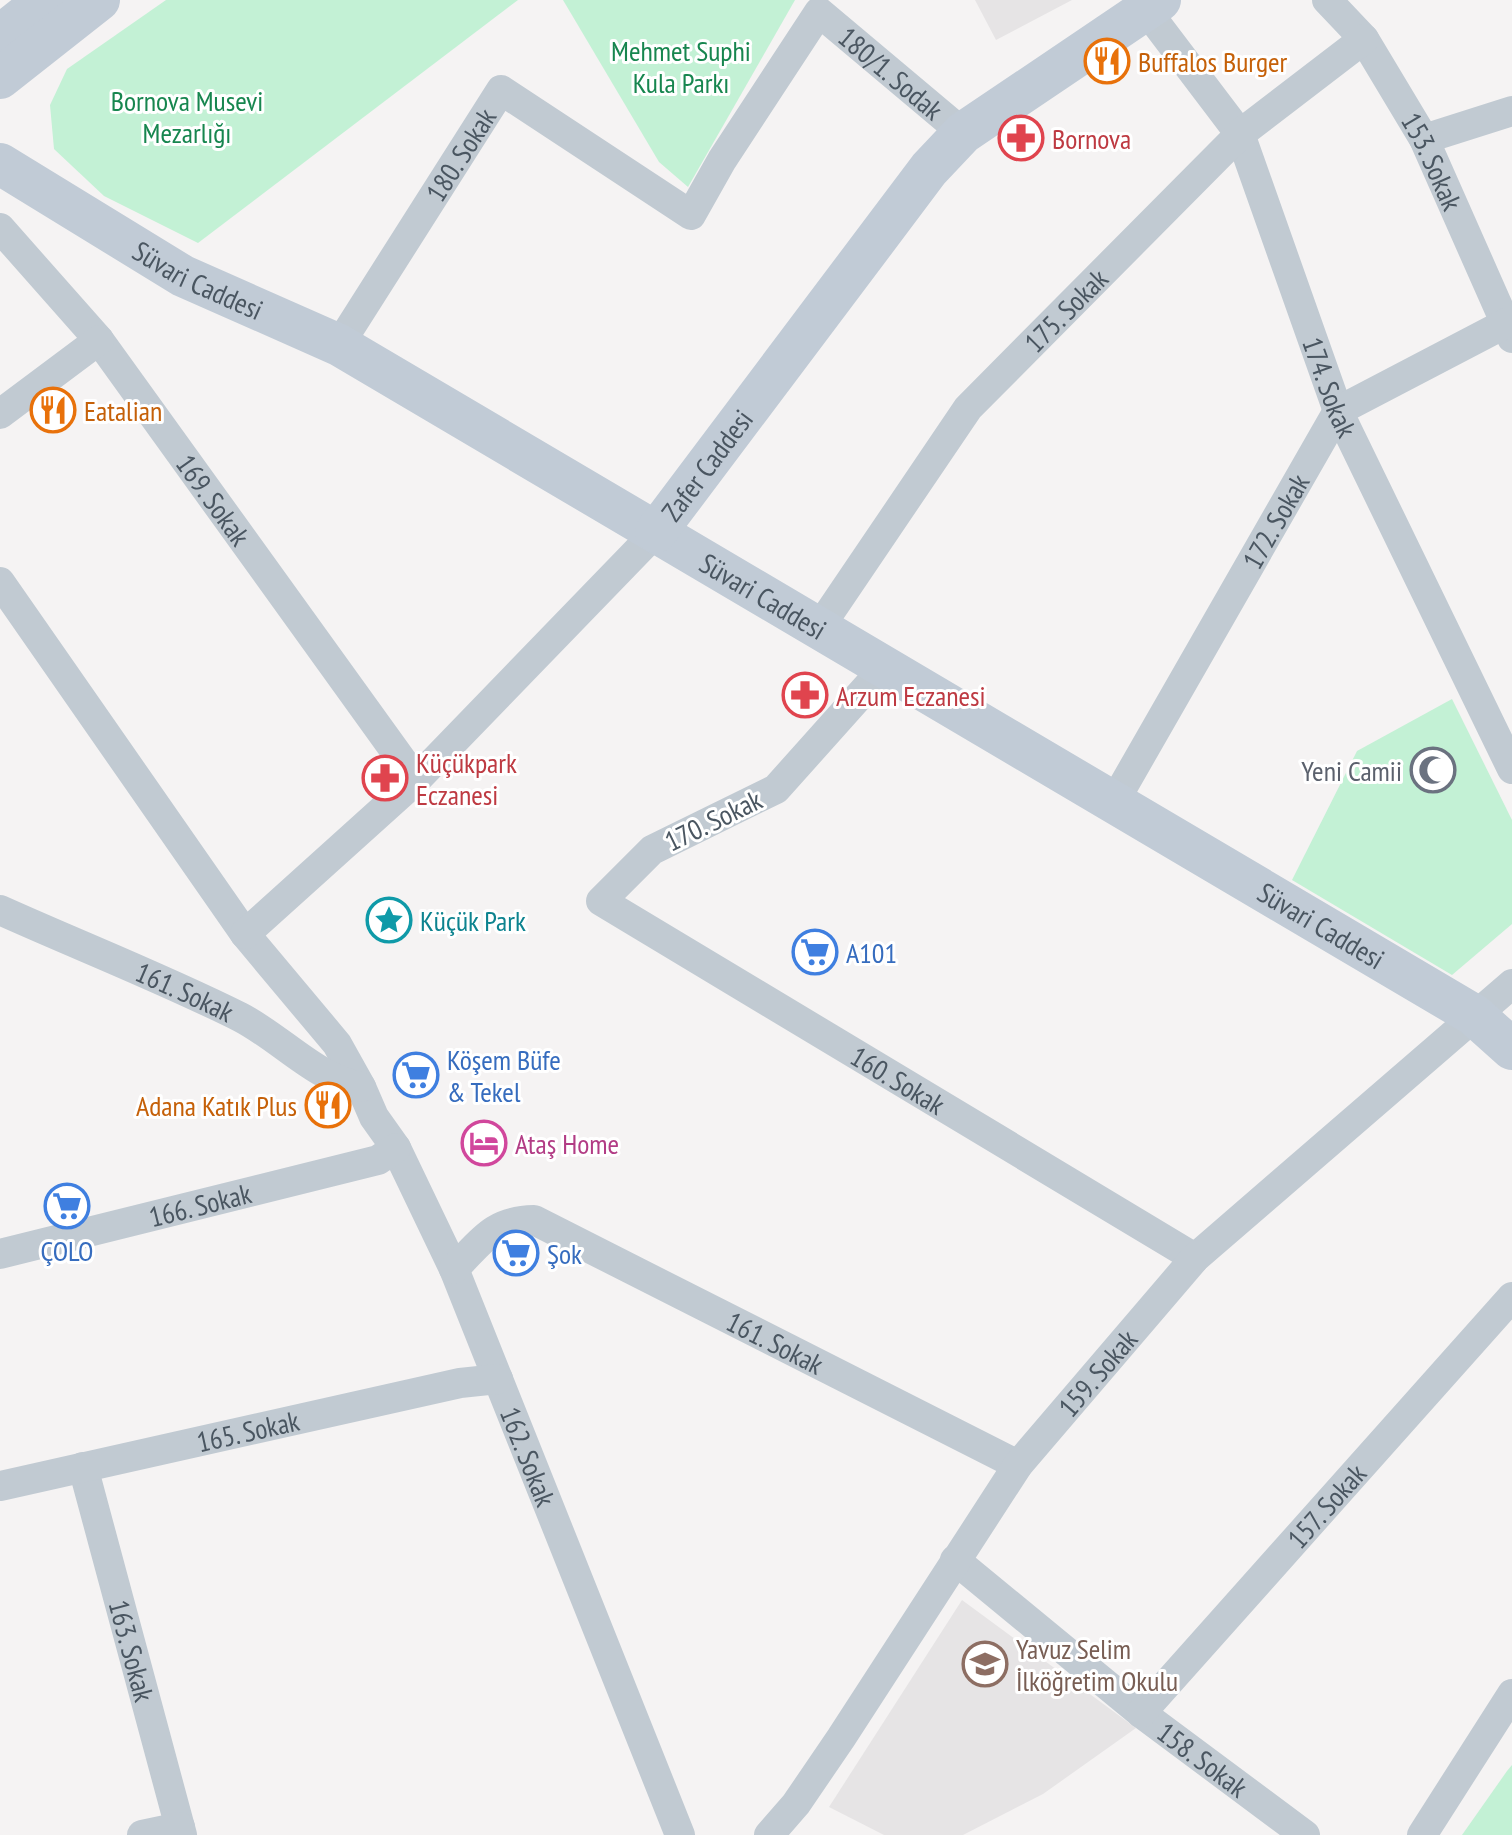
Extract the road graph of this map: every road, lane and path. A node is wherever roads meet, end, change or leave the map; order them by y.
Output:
1 (45, 0) edge
2 (99, 0) edge
3 (1327, 0) edge
4 (1153, 5) edge
5 (0, 36) edge
6 (1364, 39) junction
7 (0, 78) edge
8 (1512, 111) edge
9 (963, 133) junction
10 (1240, 134) junction
11 (1424, 139) junction
12 (0, 164) edge
13 (667, 198) joint
14 (0, 228) edge
15 (1510, 327) edge
16 (99, 340) junction
17 (339, 345) junction
18 (1338, 411) junction
19 (0, 414) edge
20 (656, 532) junction
21 (0, 582) edge
22 (819, 628) junction
23 (886, 666) junction
24 (1512, 769) edge
25 (416, 780) junction
26 (1114, 802) junction
27 (601, 901) joint
28 (0, 910) edge
29 (245, 934) junction
30 (1512, 984) edge
31 (1474, 1015) junction
32 (1512, 1049) edge
33 (361, 1087) junction
34 (396, 1148) junction
35 (0, 1254) edge
36 (1195, 1258) junction
37 (454, 1269) junction
38 (1512, 1297) edge
39 (498, 1379) junction
40 (1018, 1465) junction
41 (83, 1467) junction
42 (0, 1486) edge
43 (955, 1560) junction
44 (1512, 1694) edge
45 (1141, 1713) junction
46 (181, 1831) edge
47 (142, 1835) edge
48 (680, 1835) edge
49 (769, 1835) edge
50 (1305, 1835) edge
51 (1422, 1835) edge

1 - 5 street
2 - 7 street
3 - 6 street, 153. Sokak
4 - 9 street, Zafer Caddesi
4 - 10 street, 174. Sokak
6 - 10 street, 175. Sokak
6 - 11 street, 153. Sokak
8 - 11 street
9 - 13 street, 180/1. Sodak
9 - 20 street, Zafer Caddesi
10 - 18 street, 174. Sokak
10 - 22 street, 175. Sokak
11 - 15 street, 153. Sokak
12 - 17 street, Süvari Caddesi
13 - 17 street, 180. Sokak
14 - 16 street, 169. Sokak
15 - 18 street
16 - 19 street
16 - 25 street, 169. Sokak
17 - 20 street, Süvari Caddesi
18 - 24 street, 174. Sokak
18 - 26 street, 172. Sokak
20 - 22 street, Süvari Caddesi
20 - 25 street, Zafer Caddesi
21 - 29 street, 162. Sokak
22 - 23 street, Süvari Caddesi
23 - 26 street, Süvari Caddesi
23 - 27 street, 170. Sokak
25 - 29 street, Zafer Caddesi
26 - 31 street, Süvari Caddesi
27 - 36 street, 160. Sokak
28 - 33 street, 161. Sokak
29 - 33 street, 162. Sokak
30 - 31 street, 159. Sokak
31 - 32 street, Süvari Caddesi
31 - 36 street, 159. Sokak
33 - 34 street, 162. Sokak
34 - 35 street, 166. Sokak
34 - 37 street, 162. Sokak
36 - 40 street, 159. Sokak
37 - 39 street, 162. Sokak
37 - 40 street, 161. Sokak
38 - 45 street, 157. Sokak
39 - 41 street, 165. Sokak
39 - 48 street, 162. Sokak
40 - 43 street, 159. Sokak
41 - 42 street, 165. Sokak
41 - 46 street, 163. Sokak
43 - 45 street, 158. Sokak
43 - 49 street, 159. Sokak
44 - 51 street
45 - 50 street, 158. Sokak
46 - 47 street

